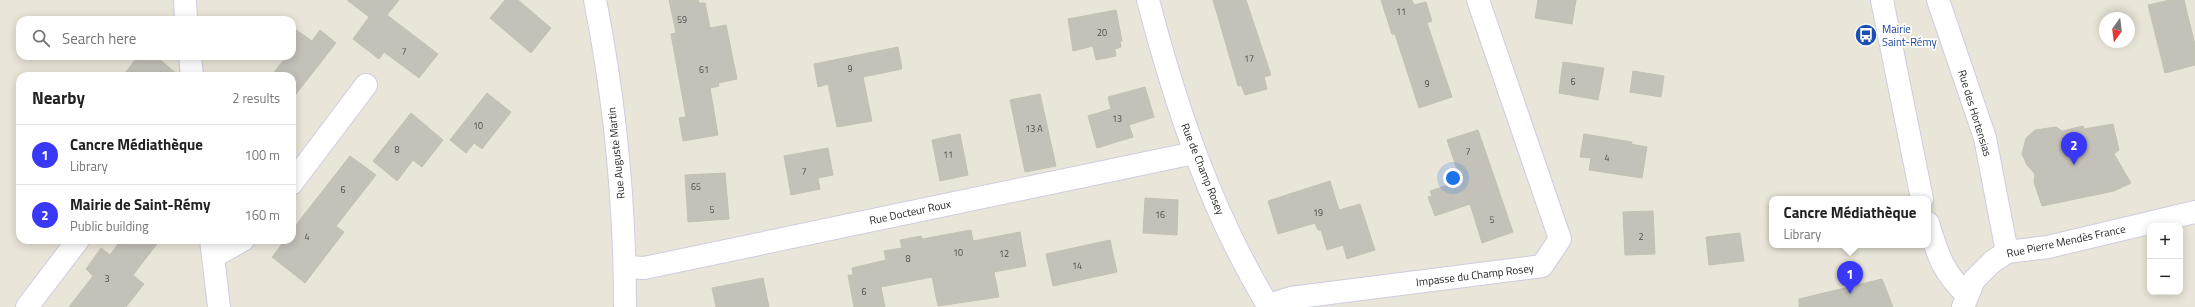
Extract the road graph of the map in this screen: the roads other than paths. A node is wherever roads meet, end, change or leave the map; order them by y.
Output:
1 (185, 0) edge
2 (595, 0) edge
3 (1148, 0) edge
4 (1478, 0) edge
5 (1882, 0) edge
6 (1938, 0) edge
7 (186, 16) edge
8 (190, 60) edge
9 (192, 72) edge
10 (366, 85) dead end
11 (1194, 153) junction
12 (296, 178) edge
13 (1921, 196) edge
14 (2195, 212) edge
15 (1931, 232) edge
16 (75, 244) edge
17 (228, 244) edge
18 (212, 248) edge
19 (2007, 252) junction
20 (625, 267) junction
21 (1965, 301) edge
22 (1268, 306) edge
23 (27, 307) edge
24 (219, 307) edge
25 (626, 307) edge

1 - 7 street
2 - 20 street, Rue Auguste Martin
3 - 11 street, Rue de Champ Rosey
4 - 22 street, Impasse du Champ Rosey
5 - 13 street
6 - 19 street, Rue des Hortensias
8 - 9 street
10 - 12 street
11 - 20 street, Rue Docteur Roux
11 - 22 street, Rue de Champ Rosey
14 - 19 street, Rue Pierre Mendès France
15 - 21 street
16 - 23 street
17 - 18 street
18 - 24 street
19 - 21 street, Rue Pierre Mendès France
20 - 25 street, Rue Auguste Martin

